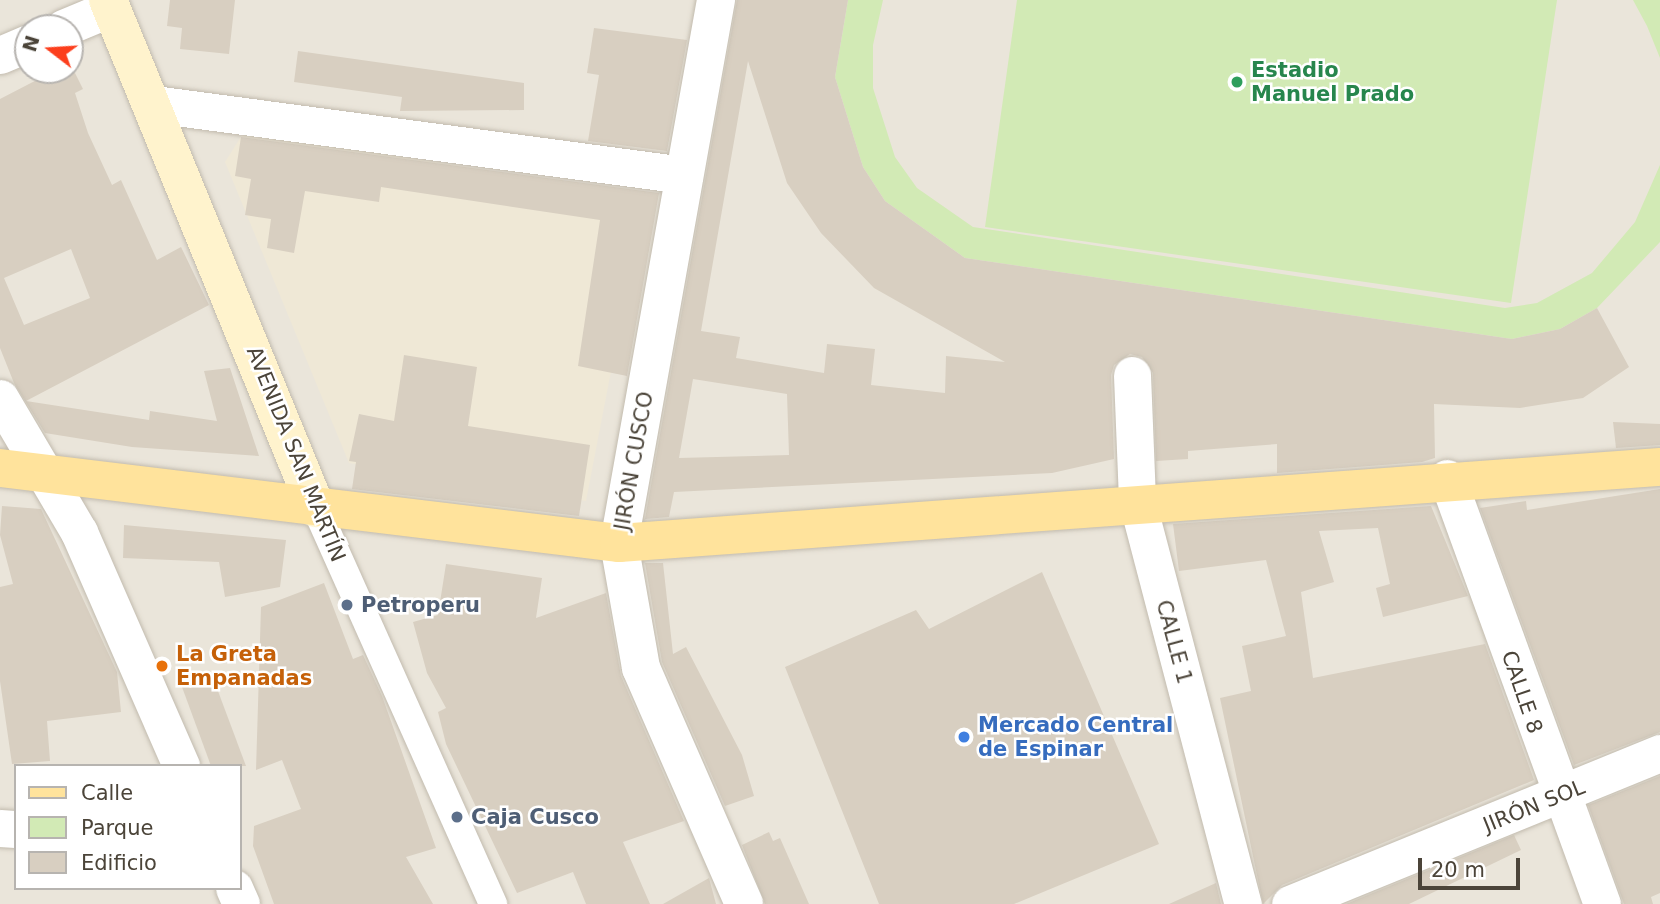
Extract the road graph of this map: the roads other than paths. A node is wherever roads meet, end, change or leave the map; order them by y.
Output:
1 (716, 0) edge
2 (109, 4) edge
3 (84, 17) edge
4 (154, 104) junction
5 (684, 175) junction
6 (1132, 375) dead end
7 (0, 398) edge
8 (1660, 467) edge
9 (0, 468) edge
10 (37, 470) junction
11 (1447, 478) junction
12 (1137, 501) junction
13 (316, 508) junction
14 (620, 543) junction
15 (1660, 753) edge
16 (180, 764) edge
17 (1559, 796) junction
18 (493, 904) edge
19 (744, 904) edge
20 (1243, 904) edge
21 (1290, 904) edge
22 (1602, 904) edge

1 - 5 street, JIRÓN CUSCO
2 - 3 street
2 - 4 main road, AVENIDA SAN MARTÍN
4 - 5 street
4 - 13 main road, AVENIDA SAN MARTÍN
5 - 14 street, JIRÓN CUSCO
6 - 12 street, CALLE 1
7 - 10 street
8 - 11 main road
9 - 10 main road
10 - 13 main road
10 - 16 street
11 - 12 main road
11 - 17 street, CALLE 8
12 - 14 main road
12 - 20 street, CALLE 1
13 - 14 main road
13 - 18 street, AVENIDA SAN MARTÍN
14 - 19 street, JIRÓN CUSCO
15 - 17 street, JIRÓN SOL
17 - 21 street, JIRÓN SOL
17 - 22 street, CALLE 8

